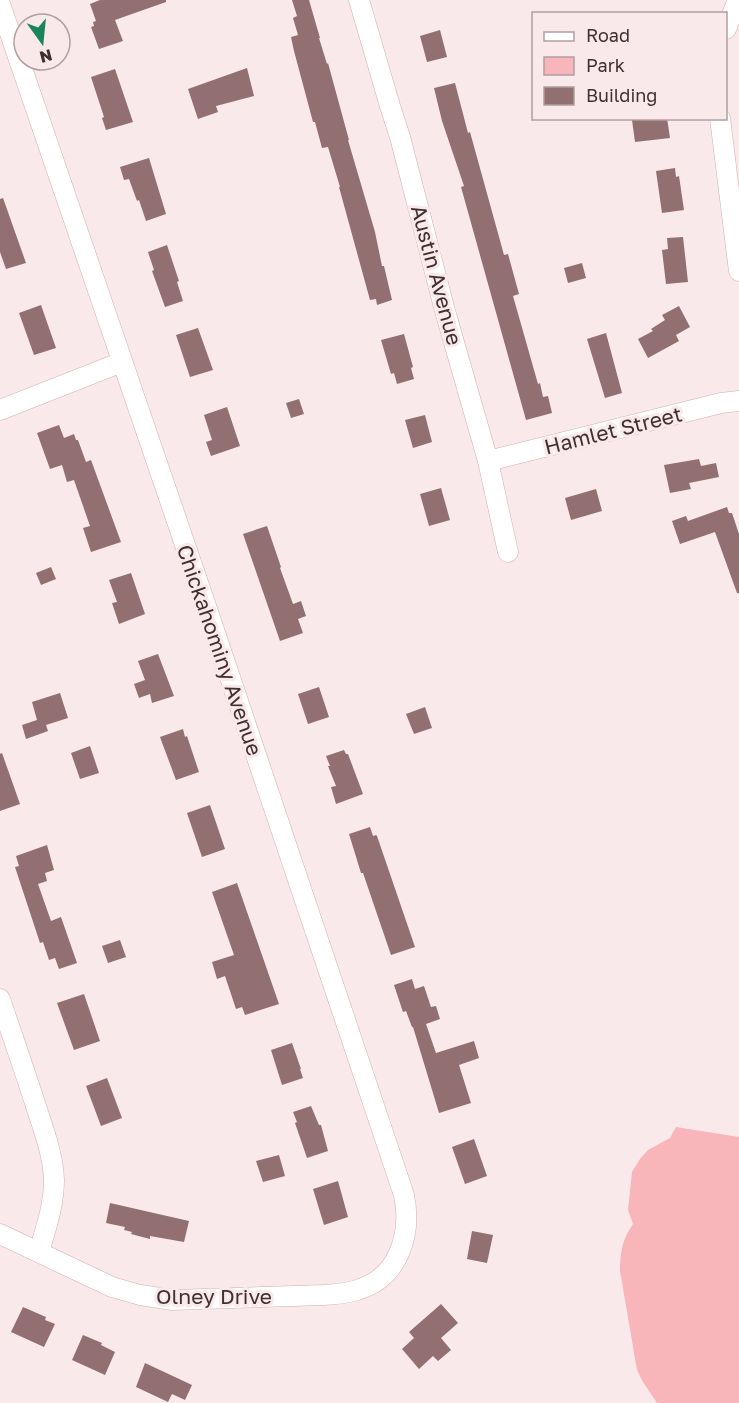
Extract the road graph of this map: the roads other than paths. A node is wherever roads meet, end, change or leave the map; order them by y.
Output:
1 (359, 0) edge
2 (738, 0) edge
3 (0, 4) edge
4 (727, 27) edge
5 (720, 120) edge
6 (739, 271) edge
7 (122, 362) junction
8 (739, 400) edge
9 (0, 410) edge
10 (488, 461) junction
11 (508, 552) dead end
12 (0, 999) edge
13 (0, 1234) edge
14 (39, 1252) junction
15 (366, 1286) joint

1 - 10 street, Austin Avenue
2 - 4 street
3 - 7 street, Chickahominy Avenue
5 - 6 street
7 - 9 street
7 - 15 street, Chickahominy Avenue
8 - 10 street, Hamlet Street
10 - 11 street, Austin Avenue
12 - 14 street
13 - 14 street, Olney Drive
14 - 15 street, Olney Drive

